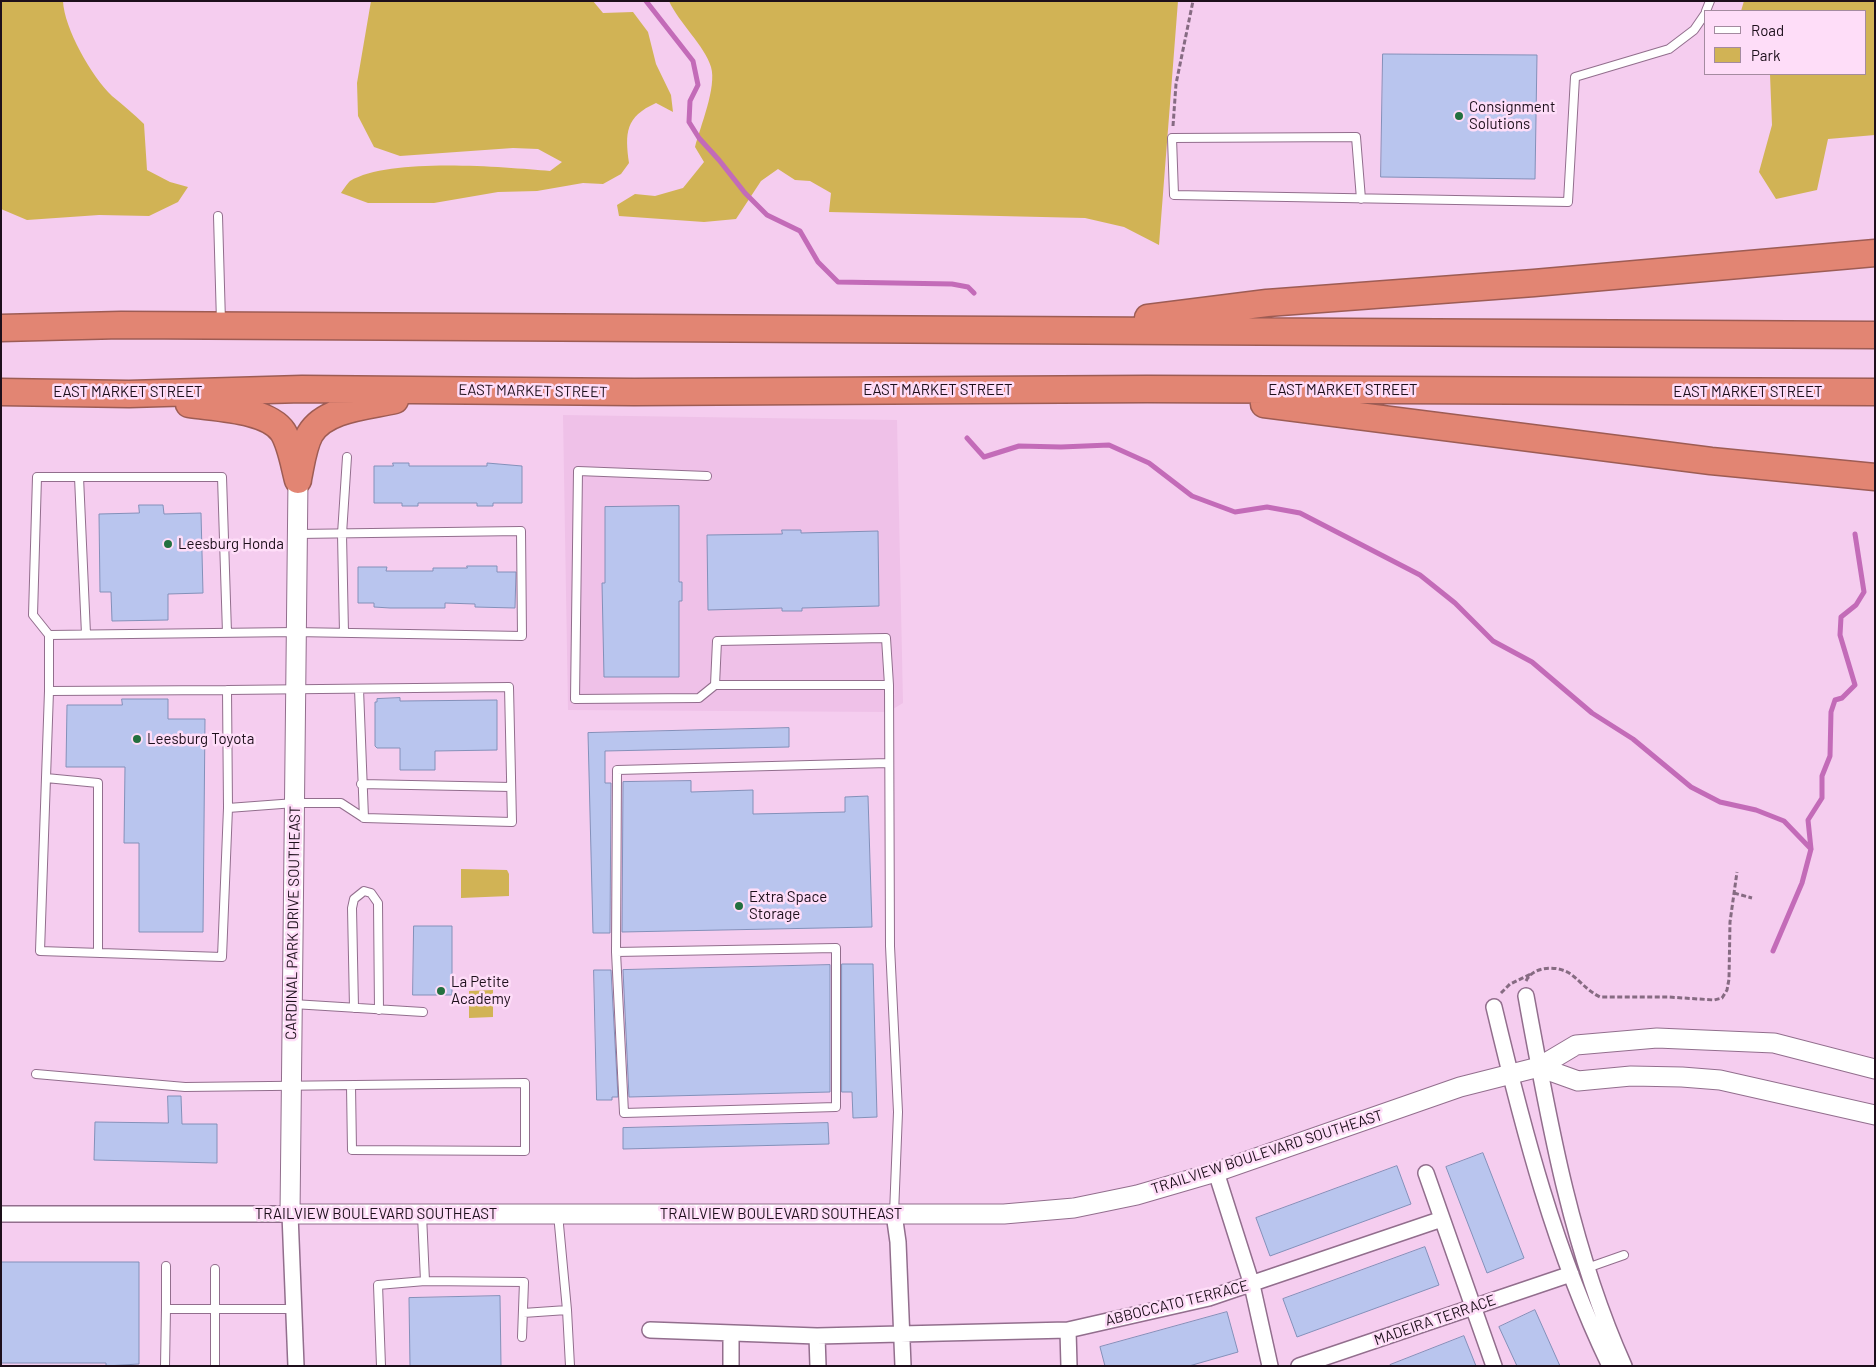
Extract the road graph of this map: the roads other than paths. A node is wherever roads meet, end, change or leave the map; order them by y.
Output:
1 (1704, 16) edge
2 (1361, 199) junction
3 (218, 216) dead end
4 (1875, 253) edge
5 (1, 313) edge
6 (121, 325) junction
7 (221, 326) junction
8 (1, 328) edge
9 (1043, 331) junction
10 (1875, 335) edge
11 (1147, 389) junction
12 (435, 390) junction
13 (1, 392) edge
14 (1875, 392) edge
15 (129, 394) junction
16 (347, 457) dead end
17 (707, 476) dead end
18 (79, 477) junction
19 (1875, 477) edge
20 (298, 480) junction
21 (296, 534) junction
22 (342, 534) junction
23 (295, 632) junction
24 (228, 633) junction
25 (344, 633) junction
26 (86, 634) junction
27 (48, 635) junction
28 (715, 685) junction
29 (889, 685) junction
30 (295, 689) junction
31 (359, 689) junction
32 (227, 690) junction
33 (49, 691) junction
34 (888, 763) junction
35 (46, 778) junction
36 (361, 784) junction
37 (511, 787) junction
38 (295, 803) junction
39 (228, 808) junction
40 (364, 818) junction
41 (616, 952) junction
42 (98, 953) junction
43 (1526, 996) road end
44 (292, 1004) junction
45 (354, 1008) junction
46 (1494, 1008) road end
47 (379, 1010) junction
48 (423, 1012) dead end
49 (1539, 1068) junction
50 (1875, 1069) edge
51 (36, 1074) dead end
52 (1511, 1074) junction
53 (292, 1085) junction
54 (351, 1086) junction
55 (1875, 1115) edge
56 (1216, 1172) junction
57 (1426, 1173) dead end
58 (422, 1213) junction
59 (1, 1214) edge
60 (290, 1214) junction
61 (558, 1214) junction
62 (894, 1214) junction
63 (1442, 1219) junction
64 (1624, 1255) dead end
65 (166, 1266) dead end
66 (1587, 1268) junction
67 (215, 1269) dead end
68 (1571, 1274) junction
69 (425, 1281) junction
70 (1252, 1284) junction
71 (1472, 1307) junction
72 (166, 1309) junction
73 (215, 1309) junction
74 (294, 1309) junction
75 (567, 1310) junction
76 (523, 1314) junction
77 (650, 1330) dead end
78 (1068, 1330) junction
79 (731, 1333) junction
80 (817, 1336) junction
81 (902, 1336) junction
82 (522, 1337) dead end
83 (165, 1366) edge
84 (215, 1366) edge
85 (296, 1366) edge
86 (381, 1366) edge
87 (570, 1366) edge
88 (732, 1366) edge
89 (818, 1366) edge
90 (903, 1366) edge
91 (1068, 1366) edge
92 (1270, 1366) edge
93 (1299, 1366) edge
94 (1494, 1366) edge
95 (1610, 1366) edge
96 (1624, 1366) edge

1 - 2 lane
2 - 2 lane
3 - 7 lane
4 - 9 highway
5 - 6 highway
6 - 7 highway
6 - 8 highway
7 - 9 highway
9 - 10 highway
11 - 12 highway, EAST MARKET STREET
11 - 14 highway, EAST MARKET STREET
11 - 19 highway
12 - 15 highway, EAST MARKET STREET
12 - 20 highway
13 - 15 highway, EAST MARKET STREET
15 - 20 highway
16 - 22 lane
17 - 28 lane
18 - 24 lane
18 - 26 lane
18 - 27 lane
20 - 21 street, CARDINAL PARK DRIVE SOUTHEAST
21 - 22 lane
21 - 23 street, CARDINAL PARK DRIVE SOUTHEAST
22 - 25 lane
22 - 25 lane
23 - 24 lane
23 - 25 lane
23 - 30 street, CARDINAL PARK DRIVE SOUTHEAST
24 - 26 lane
26 - 27 lane
27 - 33 lane
28 - 29 lane
28 - 29 lane
29 - 34 lane
30 - 31 lane
30 - 32 lane
30 - 38 street, CARDINAL PARK DRIVE SOUTHEAST
31 - 36 lane
31 - 37 lane
32 - 33 lane
32 - 39 lane
33 - 35 lane
34 - 41 lane
34 - 62 lane
35 - 42 lane
35 - 42 lane
36 - 37 lane
36 - 40 lane
37 - 40 lane
38 - 39 lane
38 - 40 lane
38 - 44 street, CARDINAL PARK DRIVE SOUTHEAST
39 - 42 lane
41 - 41 lane
43 - 49 street
44 - 45 lane
44 - 53 street, CARDINAL PARK DRIVE SOUTHEAST
45 - 47 lane
45 - 47 lane
46 - 52 street
47 - 48 lane
49 - 50 street, TRAILVIEW BOULEVARD SOUTHEAST
49 - 52 street, TRAILVIEW BOULEVARD SOUTHEAST
49 - 55 street
49 - 66 street
51 - 53 lane
52 - 56 street, TRAILVIEW BOULEVARD SOUTHEAST
52 - 68 street
53 - 54 lane
53 - 60 street, CARDINAL PARK DRIVE SOUTHEAST
54 - 54 lane
56 - 62 street, TRAILVIEW BOULEVARD SOUTHEAST
56 - 70 street
57 - 63 street
58 - 60 street, TRAILVIEW BOULEVARD SOUTHEAST
58 - 61 street, TRAILVIEW BOULEVARD SOUTHEAST
58 - 69 lane
59 - 60 street, TRAILVIEW BOULEVARD SOUTHEAST
60 - 74 street, CARDINAL PARK DRIVE SOUTHEAST
61 - 62 street, TRAILVIEW BOULEVARD SOUTHEAST
61 - 75 lane
62 - 81 street
63 - 70 street, ABBOCCATO TERRACE
63 - 71 street
64 - 66 lane
65 - 72 lane
66 - 96 street
67 - 73 lane
68 - 71 street, MADEIRA TERRACE
68 - 95 street
69 - 76 lane
69 - 86 lane
70 - 78 street, ABBOCCATO TERRACE
70 - 92 street
71 - 93 street, MADEIRA TERRACE
71 - 94 street
72 - 73 lane
72 - 83 lane
73 - 74 lane
73 - 84 lane
74 - 85 street, CARDINAL PARK DRIVE SOUTHEAST
75 - 76 lane
75 - 87 lane
76 - 82 lane
77 - 79 street, ABBOCCATO TERRACE
78 - 81 street, ABBOCCATO TERRACE
78 - 91 street
79 - 80 street, ABBOCCATO TERRACE
79 - 88 street
80 - 81 street, ABBOCCATO TERRACE
80 - 89 street
81 - 90 street

